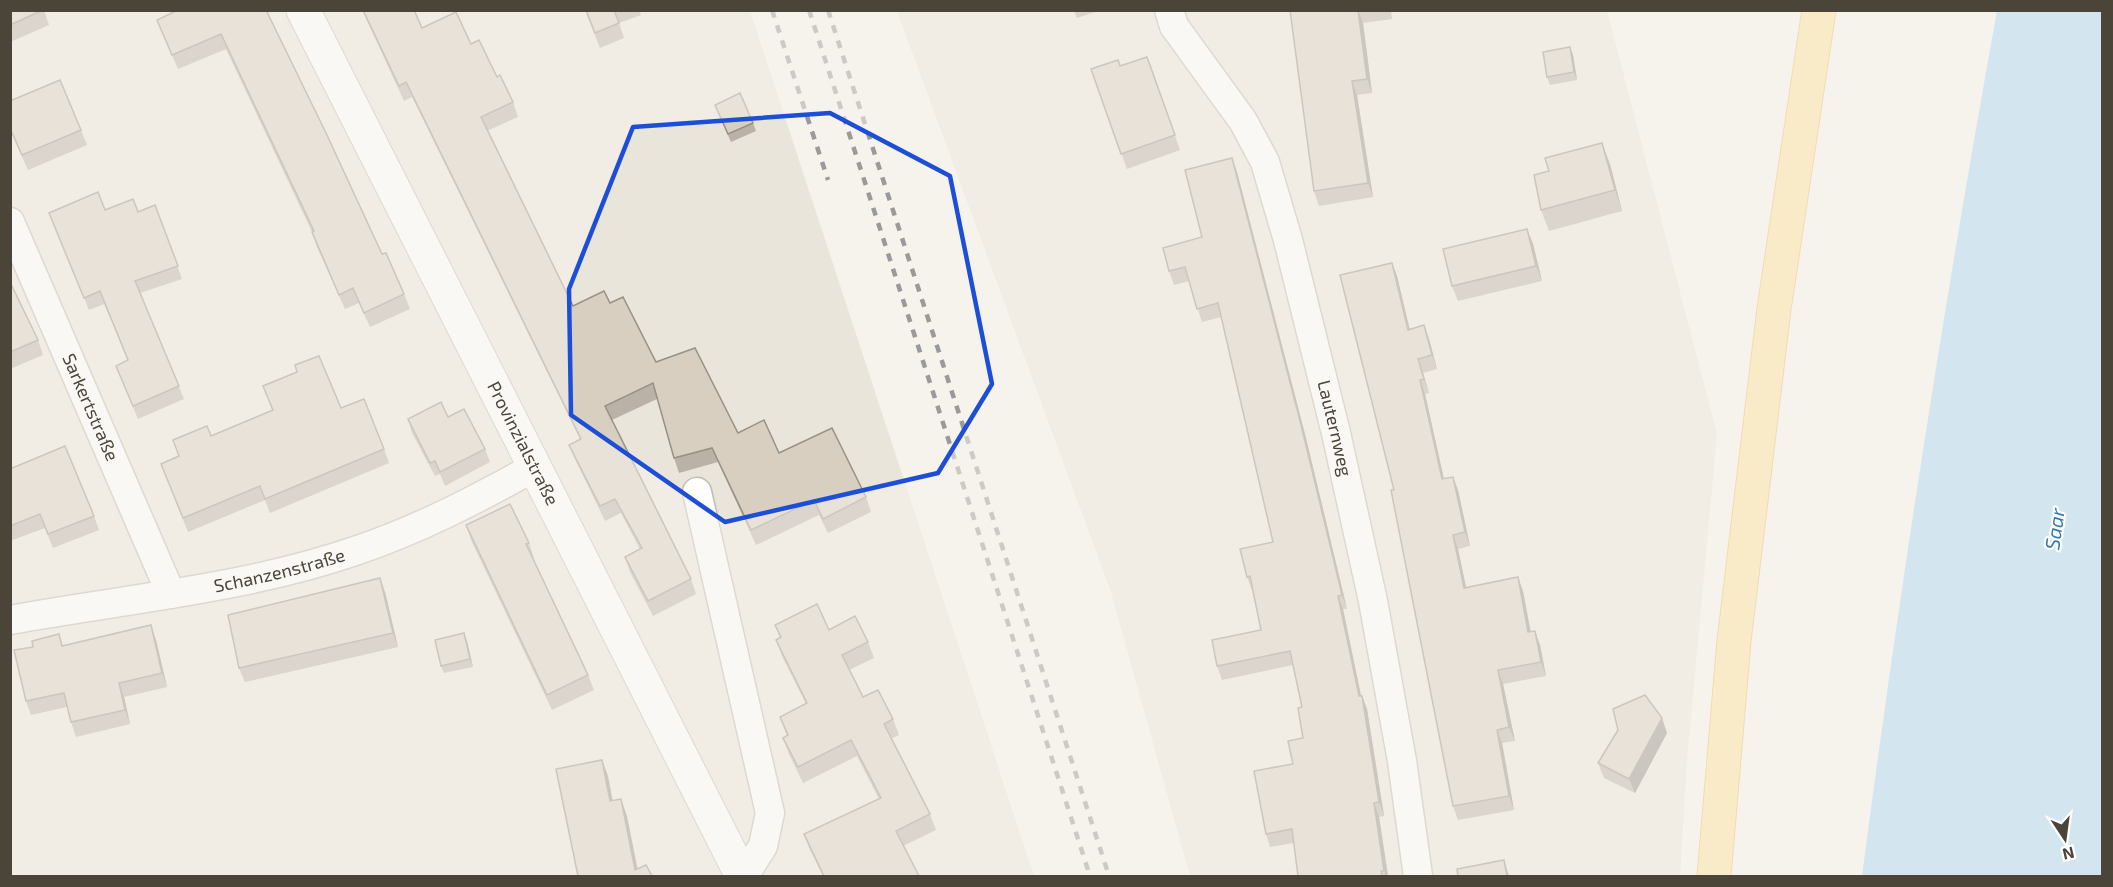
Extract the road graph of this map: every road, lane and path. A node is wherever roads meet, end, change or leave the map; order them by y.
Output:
1 (303, 10) edge
2 (1169, 10) edge
3 (1820, 10) edge
4 (10, 222) edge
5 (533, 468) junction
6 (697, 492) dead end
7 (171, 594) junction
8 (10, 620) edge
9 (743, 876) edge
10 (1418, 876) edge
11 (1714, 876) edge

1 - 5 street, Provinzialstraße
2 - 10 street, Lauternweg
3 - 11 main road
4 - 7 street, Sarkertstraße
5 - 7 street, Schanzenstraße
5 - 9 street, Provinzialstraße
6 - 9 street, Provinzialstraße
7 - 8 street, Schanzenstraße

